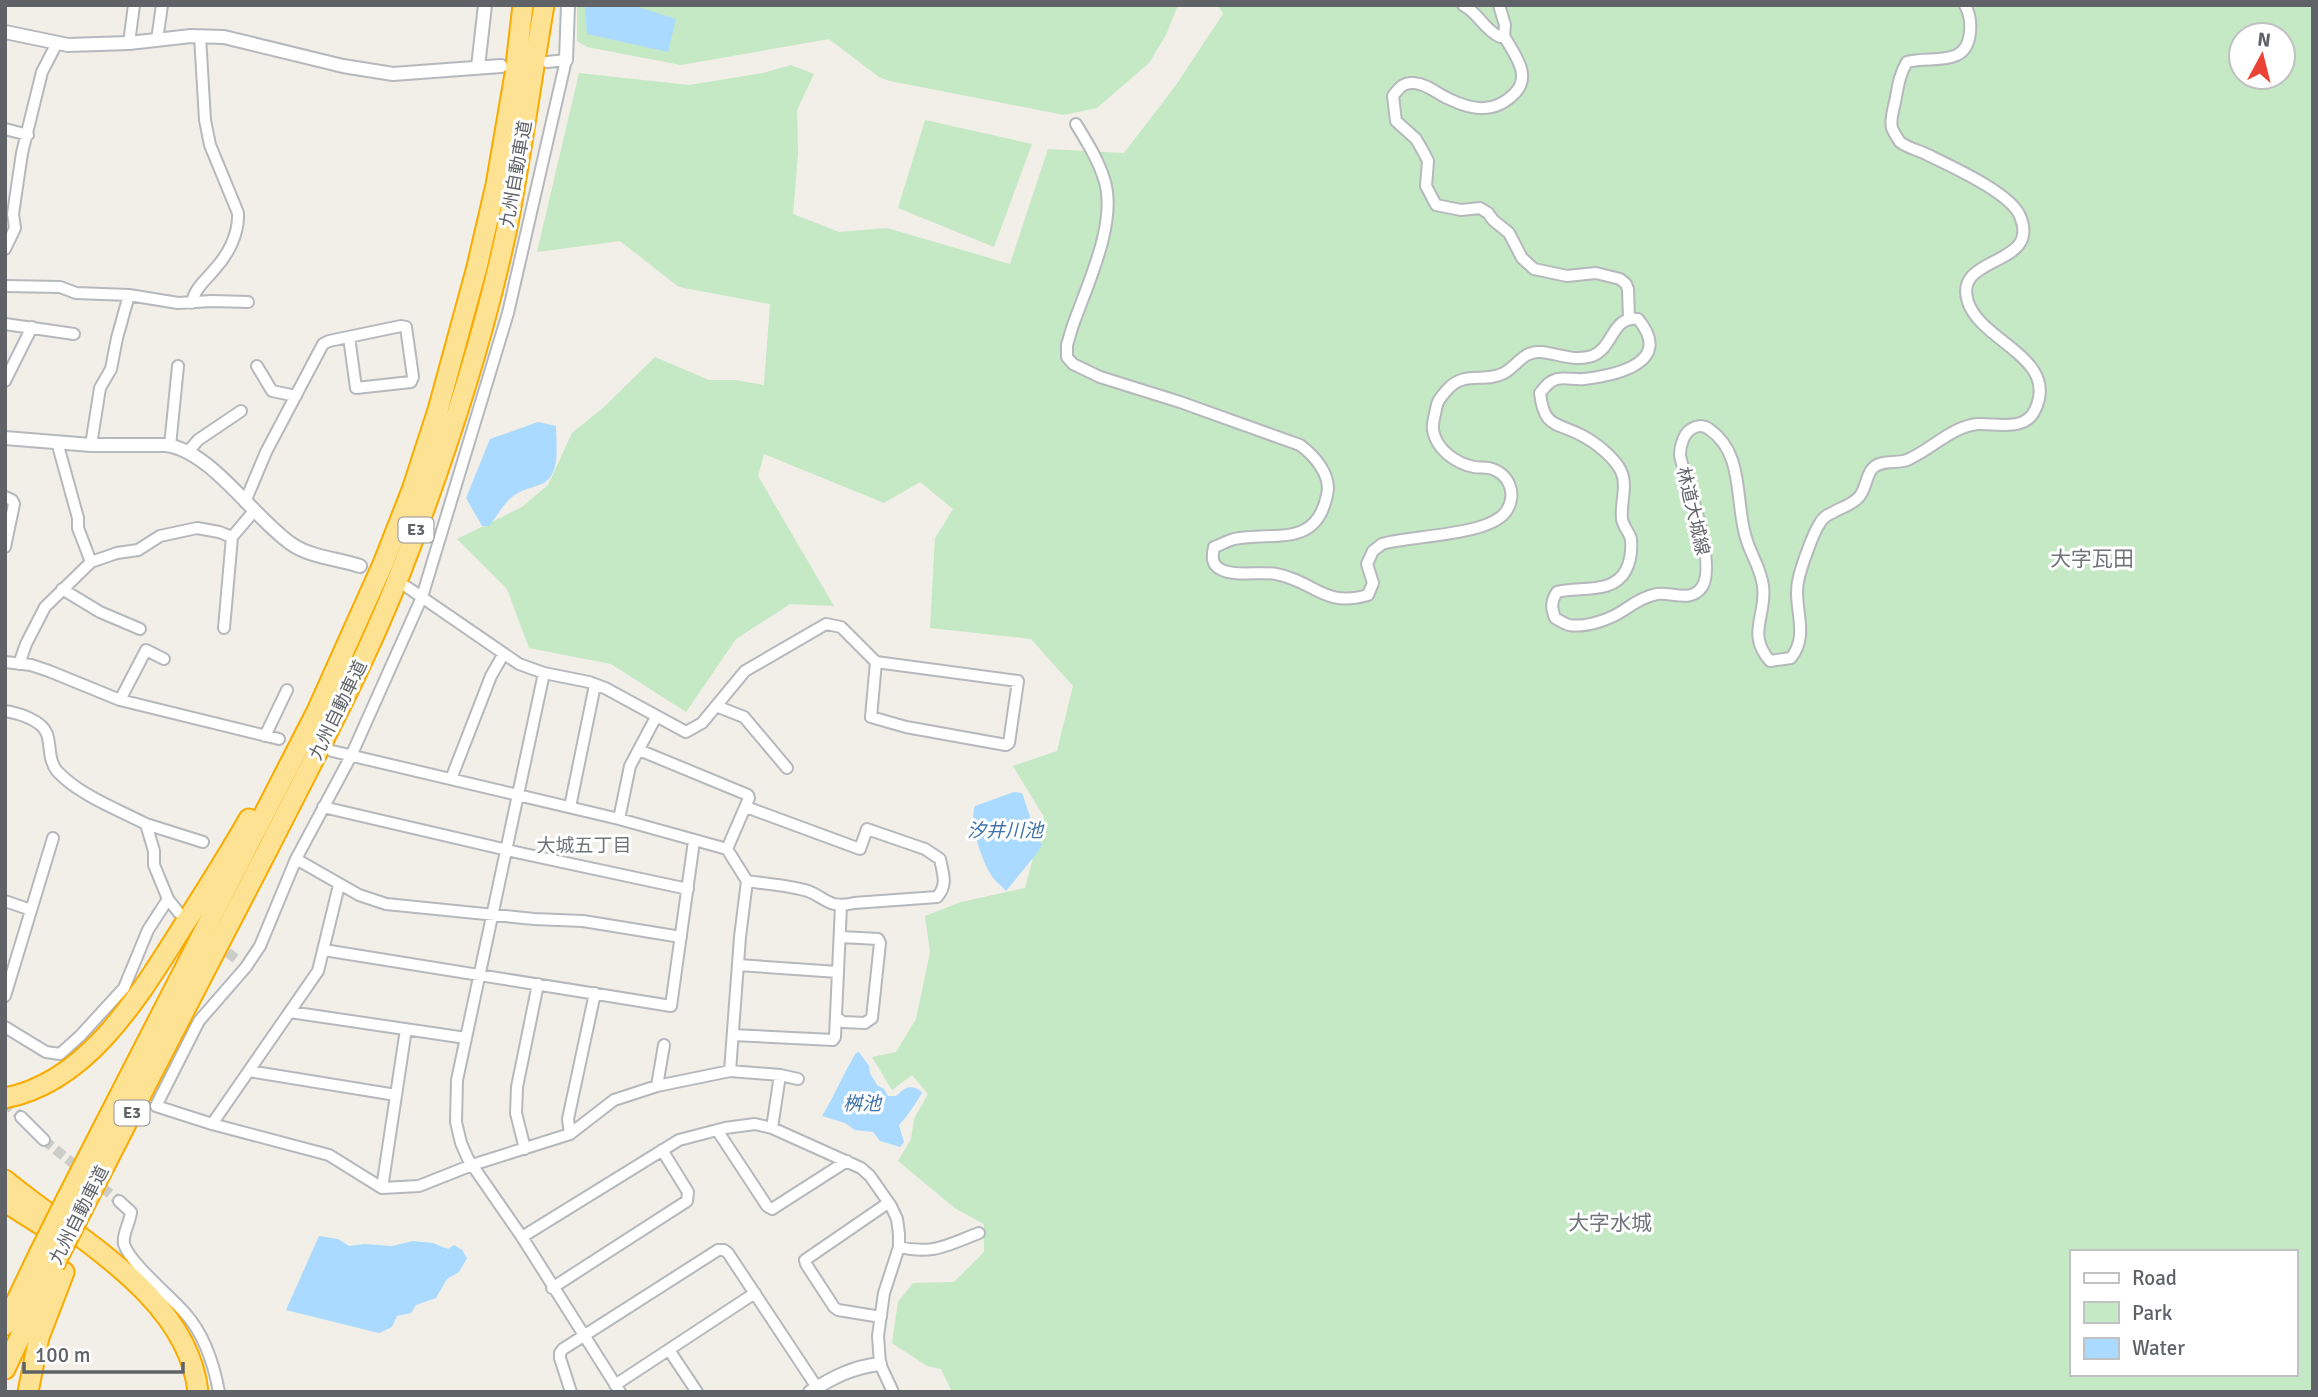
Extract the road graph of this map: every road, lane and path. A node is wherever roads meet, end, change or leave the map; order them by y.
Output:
1 (134, 5) edge
2 (162, 5) edge
3 (485, 5) edge
4 (523, 5) edge
5 (544, 5) edge
6 (568, 5) edge
7 (1463, 5) edge
8 (1499, 5) edge
9 (1965, 5) edge
10 (5, 32) edge
11 (200, 36) junction
12 (1504, 36) junction
13 (158, 40) junction
14 (57, 43) junction
15 (129, 43) junction
16 (566, 60) junction
17 (547, 62) dead end
18 (501, 66) dead end
19 (478, 67) junction
20 (1076, 124) dead end
21 (5, 129) edge
22 (28, 135) junction
23 (5, 249) edge
24 (5, 286) edge
25 (129, 295) junction
26 (248, 302) dead end
27 (192, 303) junction
28 (1629, 318) junction
29 (5, 324) edge
30 (32, 327) junction
31 (74, 334) dead end
32 (349, 337) junction
33 (178, 366) dead end
34 (257, 366) dead end
35 (5, 381) edge
36 (296, 396) junction
37 (242, 411) dead end
38 (5, 438) edge
39 (57, 442) junction
40 (91, 445) junction
41 (170, 446) junction
42 (188, 452) junction
43 (412, 490) junction
44 (5, 497) edge
45 (250, 506) junction
46 (232, 537) junction
47 (5, 547) edge
48 (91, 562) junction
49 (360, 566) dead end
50 (407, 587) dead end
51 (62, 589) junction
52 (422, 597) junction
53 (224, 628) dead end
54 (140, 629) dead end
55 (503, 654) junction
56 (164, 659) dead end
57 (876, 662) junction
58 (5, 663) edge
59 (19, 664) junction
60 (544, 673) junction
61 (596, 685) junction
62 (287, 690) dead end
63 (120, 700) junction
64 (716, 706) junction
65 (5, 711) edge
66 (656, 717) junction
67 (265, 736) junction
68 (279, 739) dead end
69 (639, 750) junction
70 (332, 751) dead end
71 (351, 756) junction
72 (787, 768) dead end
73 (451, 779) junction
74 (518, 795) junction
75 (323, 807) junction
76 (570, 807) junction
77 (746, 807) junction
78 (619, 819) junction
79 (146, 824) junction
80 (53, 838) dead end
81 (694, 841) junction
82 (203, 842) dead end
83 (506, 849) junction
84 (727, 849) junction
85 (296, 859) junction
86 (747, 881) junction
87 (339, 886) junction
88 (688, 889) junction
89 (168, 899) junction
90 (5, 901) edge
91 (841, 906) junction
92 (31, 910) junction
93 (179, 913) dead end
94 (492, 915) junction
95 (681, 937) junction
96 (841, 937) junction
97 (324, 950) junction
98 (236, 959) tunnel mouth
99 (10, 962) edge
100 (738, 965) junction
101 (246, 967) junction
102 (838, 972) junction
103 (480, 975) junction
104 (538, 984) junction
105 (596, 993) junction
106 (5, 996) edge
107 (290, 1012) junction
108 (837, 1018) junction
109 (5, 1027) edge
110 (406, 1029) junction
111 (733, 1035) junction
112 (466, 1038) junction
113 (664, 1045) dead end
114 (249, 1071) junction
115 (730, 1071) junction
116 (780, 1075) junction
117 (798, 1079) dead end
118 (657, 1086) junction
119 (396, 1095) junction
120 (5, 1098) edge
121 (21, 1117) tunnel mouth
122 (212, 1124) junction
123 (772, 1128) junction
124 (717, 1130) junction
125 (570, 1134) junction
126 (44, 1140) tunnel mouth
127 (525, 1149) junction
128 (662, 1150) junction
129 (847, 1161) junction
130 (472, 1165) junction
131 (5, 1180) edge
132 (382, 1188) junction
133 (119, 1201) tunnel mouth
134 (5, 1202) edge
135 (888, 1203) junction
136 (81, 1207) junction
137 (979, 1233) dead end
138 (522, 1237) junction
139 (899, 1247) junction
140 (53, 1264) junction
141 (552, 1287) junction
142 (755, 1293) junction
143 (881, 1317) junction
144 (5, 1325) edge
145 (583, 1336) junction
146 (668, 1350) junction
147 (880, 1364) junction
148 (5, 1369) edge
149 (618, 1388) edge
150 (816, 1390) edge
151 (28, 1392) edge
152 (184, 1392) edge
153 (198, 1392) edge
154 (219, 1392) edge
155 (571, 1392) edge
156 (697, 1392) edge
157 (893, 1392) edge

1 - 15 street
2 - 13 street
3 - 19 street
4 - 43 highway, 九州自動車道 / E3
5 - 136 highway, 九州自動車道 / E3
6 - 16 street
7 - 12 street
8 - 12 street
9 - 28 street, 林道大城線
10 - 14 street
11 - 13 street
11 - 19 street
11 - 27 street
12 - 28 street
13 - 15 street
14 - 15 street
14 - 22 street
16 - 17 street
16 - 52 street
18 - 19 street
20 - 28 street
21 - 22 street
22 - 23 street
24 - 25 street
25 - 27 street
25 - 40 street
26 - 27 street
29 - 30 street
30 - 31 street
30 - 35 street
32 - 32 street
32 - 36 street
33 - 41 street
34 - 36 street
36 - 45 street
37 - 42 street
38 - 39 street
39 - 40 street
39 - 48 street
40 - 41 street
41 - 42 street
42 - 45 street
43 - 120 highway
43 - 136 highway, 九州自動車道 / E3
44 - 47 street
45 - 46 street
45 - 49 street
46 - 48 street
46 - 53 street
48 - 51 street
50 - 52 street
51 - 54 street
51 - 59 street
52 - 55 street
52 - 71 street
55 - 60 street
55 - 73 street
56 - 63 street
57 - 57 street
57 - 64 street
58 - 59 street
59 - 63 street
60 - 61 street
60 - 74 street
61 - 66 street
61 - 76 street
62 - 67 street
63 - 67 street
64 - 66 street
64 - 72 street
65 - 79 street
66 - 69 street
67 - 68 street
69 - 77 street
69 - 78 street
70 - 71 street
71 - 73 street
71 - 75 street
73 - 74 street
74 - 76 street
74 - 83 street
75 - 83 street
75 - 85 street
76 - 78 street
77 - 84 street
77 - 91 street
78 - 81 street
79 - 82 street
79 - 89 street
80 - 92 street
81 - 84 street
81 - 88 street
83 - 88 street
83 - 94 street
84 - 86 street
85 - 87 street
85 - 101 street
86 - 91 street
86 - 100 street
87 - 94 street
87 - 97 street
88 - 95 street
89 - 93 street
89 - 109 street
90 - 92 street
91 - 96 street
92 - 99 street
94 - 95 street
94 - 103 street
95 - 105 street
96 - 102 street
96 - 108 street
97 - 103 street
97 - 107 street
98 - 101 street
99 - 106 street
100 - 102 street
100 - 111 street
101 - 122 street
102 - 108 street
103 - 104 street
103 - 112 street
104 - 105 street
104 - 127 street
105 - 125 street
107 - 110 street
107 - 114 street
108 - 111 street
110 - 112 street
110 - 119 street
111 - 115 street
112 - 130 street
113 - 118 street
114 - 119 street
114 - 122 street
115 - 116 street
115 - 118 street
116 - 117 street
116 - 123 street
118 - 125 street
119 - 132 street
121 - 126 street
122 - 132 street
123 - 124 street
123 - 129 street
124 - 128 street
124 - 129 street
125 - 127 street
127 - 130 street
128 - 138 street
128 - 141 street
129 - 135 street
130 - 132 street
130 - 138 street
131 - 153 highway
133 - 154 street
134 - 152 highway
135 - 139 street
135 - 143 street
136 - 140 highway, 九州自動車道 / E3, bridge
137 - 139 street
138 - 141 street
139 - 143 street
140 - 144 highway, 九州自動車道 / E3
140 - 148 highway, 九州自動車道 / E3
140 - 151 highway
141 - 145 street
142 - 145 street
142 - 146 street
142 - 150 street
143 - 147 street
145 - 149 street
145 - 155 street
146 - 149 street
146 - 156 street
147 - 150 street
147 - 157 street

